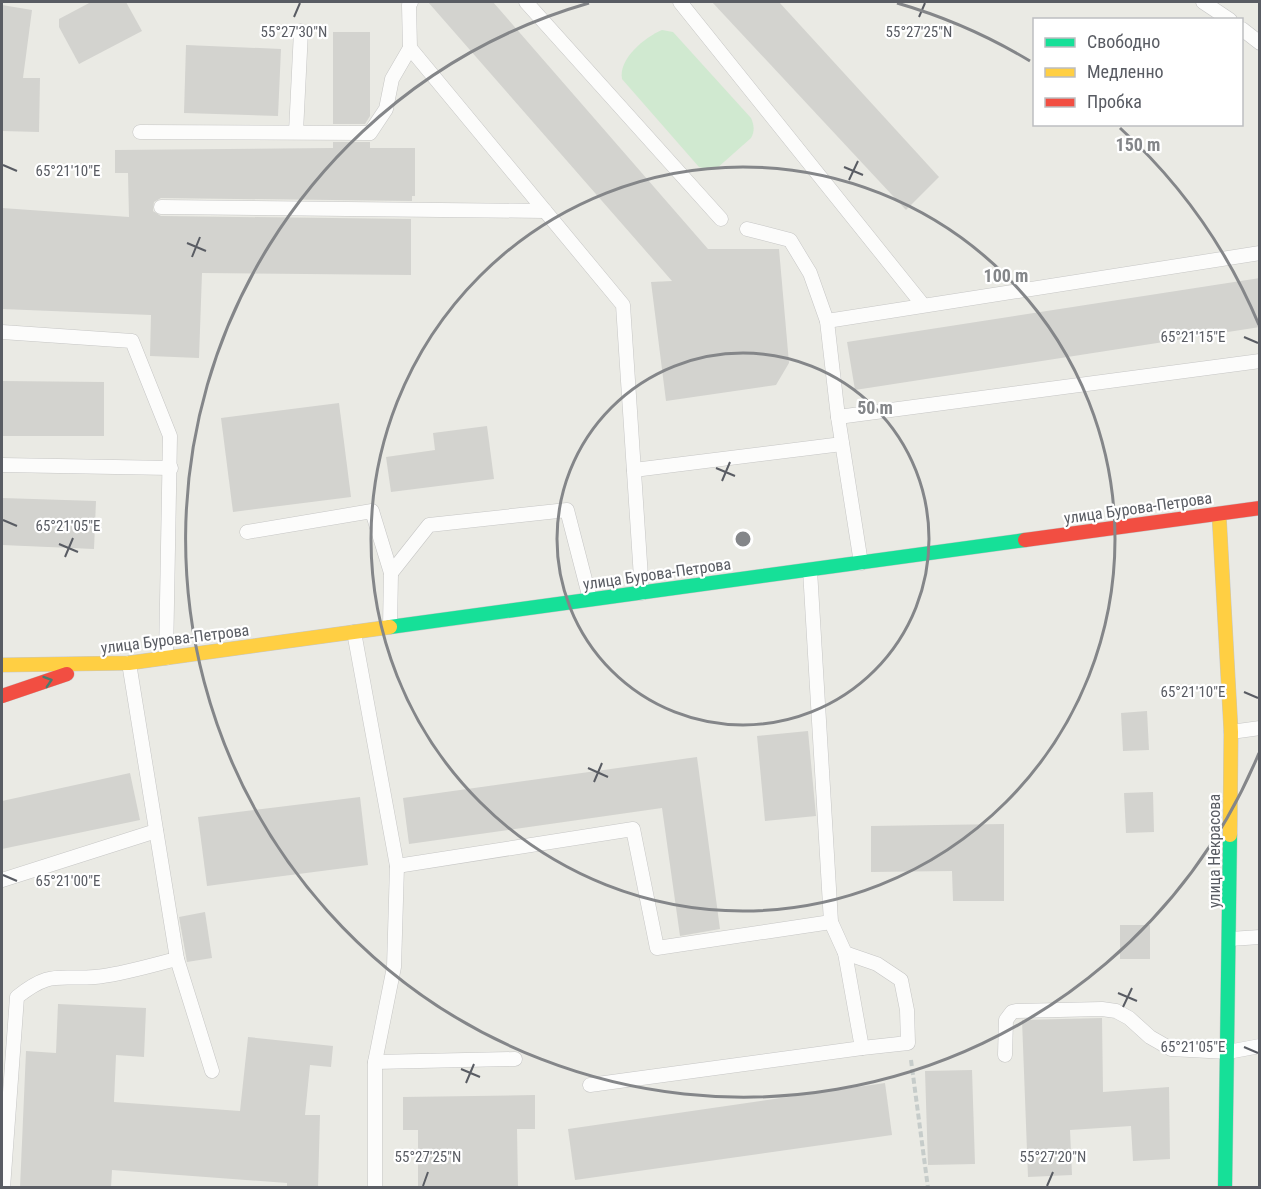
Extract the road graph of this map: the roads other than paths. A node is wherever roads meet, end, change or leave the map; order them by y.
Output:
1 (411, 2) edge
2 (526, 2) edge
3 (680, 2) edge
4 (1203, 2) edge
5 (1227, 18) edge
6 (1243, 30) edge
7 (301, 31) dead end
8 (1260, 43) edge
9 (410, 48) junction
10 (140, 132) dead end
11 (296, 132) junction
12 (161, 207) dead end
13 (545, 212) junction
14 (721, 219) dead end
15 (747, 229) dead end
16 (1260, 253) edge
17 (923, 305) junction
18 (826, 321) junction
19 (2, 332) edge
20 (1260, 361) edge
21 (838, 417) junction
22 (842, 444) junction
23 (2, 465) edge
24 (171, 468) junction
25 (634, 470) junction
26 (1260, 508) edge
27 (1219, 514) junction
28 (247, 532) dead end
29 (861, 563) junction
30 (810, 570) junction
31 (391, 573) junction
32 (642, 593) junction
33 (591, 600) junction
34 (390, 627) junction
35 (354, 632) junction
36 (165, 658) junction
37 (129, 663) junction
38 (2, 665) edge
39 (94, 665) junction
40 (2, 696) edge
41 (1260, 728) edge
42 (1231, 732) junction
43 (156, 831) junction
44 (397, 866) junction
45 (2, 880) edge
46 (831, 921) junction
47 (1260, 937) edge
48 (1230, 939) junction
49 (845, 953) junction
50 (177, 959) junction
51 (1260, 1046) edge
52 (861, 1048) junction
53 (1228, 1052) junction
54 (1005, 1056) dead end
55 (515, 1059) dead end
56 (375, 1062) junction
57 (212, 1071) dead end
58 (590, 1085) dead end
59 (3, 1188) edge
60 (375, 1188) edge
61 (1225, 1188) edge

1 - 9 lane
2 - 14 lane
3 - 17 lane
4 - 5 lane
6 - 8 lane
7 - 11 lane
9 - 11 lane
9 - 13 lane
10 - 11 lane
12 - 13 lane
13 - 25 lane
15 - 18 lane
16 - 17 lane
17 - 18 lane
18 - 21 lane
19 - 24 lane
20 - 21 lane
21 - 22 lane
22 - 25 lane
22 - 29 lane
23 - 24 lane
24 - 36 lane
25 - 32 lane
26 - 27 main road, улица Бурова-Петрова
27 - 29 main road, улица Бурова-Петрова
27 - 42 main road, улица Некрасова
28 - 31 lane
29 - 30 main road, улица Бурова-Петрова
30 - 32 main road, улица Бурова-Петрова
30 - 46 lane
31 - 33 lane
31 - 34 lane
32 - 33 main road, улица Бурова-Петрова
33 - 34 main road, улица Бурова-Петрова
34 - 35 main road, улица Бурова-Петрова
35 - 36 main road, улица Бурова-Петрова
35 - 44 lane
36 - 37 main road, улица Бурова-Петрова
37 - 39 main road, улица Бурова-Петрова
37 - 43 lane
38 - 39 main road, улица Бурова-Петрова
40 -> 39 main road, улица Бурова-Петрова
41 - 42 lane
42 - 48 main road, улица Некрасова
43 - 45 lane
43 - 50 lane
44 - 46 lane
44 - 56 lane
46 - 49 lane
47 - 48 lane
48 - 53 main road, улица Некрасова
49 - 52 lane
49 - 52 lane
50 - 57 lane
50 - 59 lane
51 - 53 lane
52 - 58 lane
53 - 54 lane
53 - 61 main road, улица Некрасова
55 - 56 lane
56 - 60 lane

